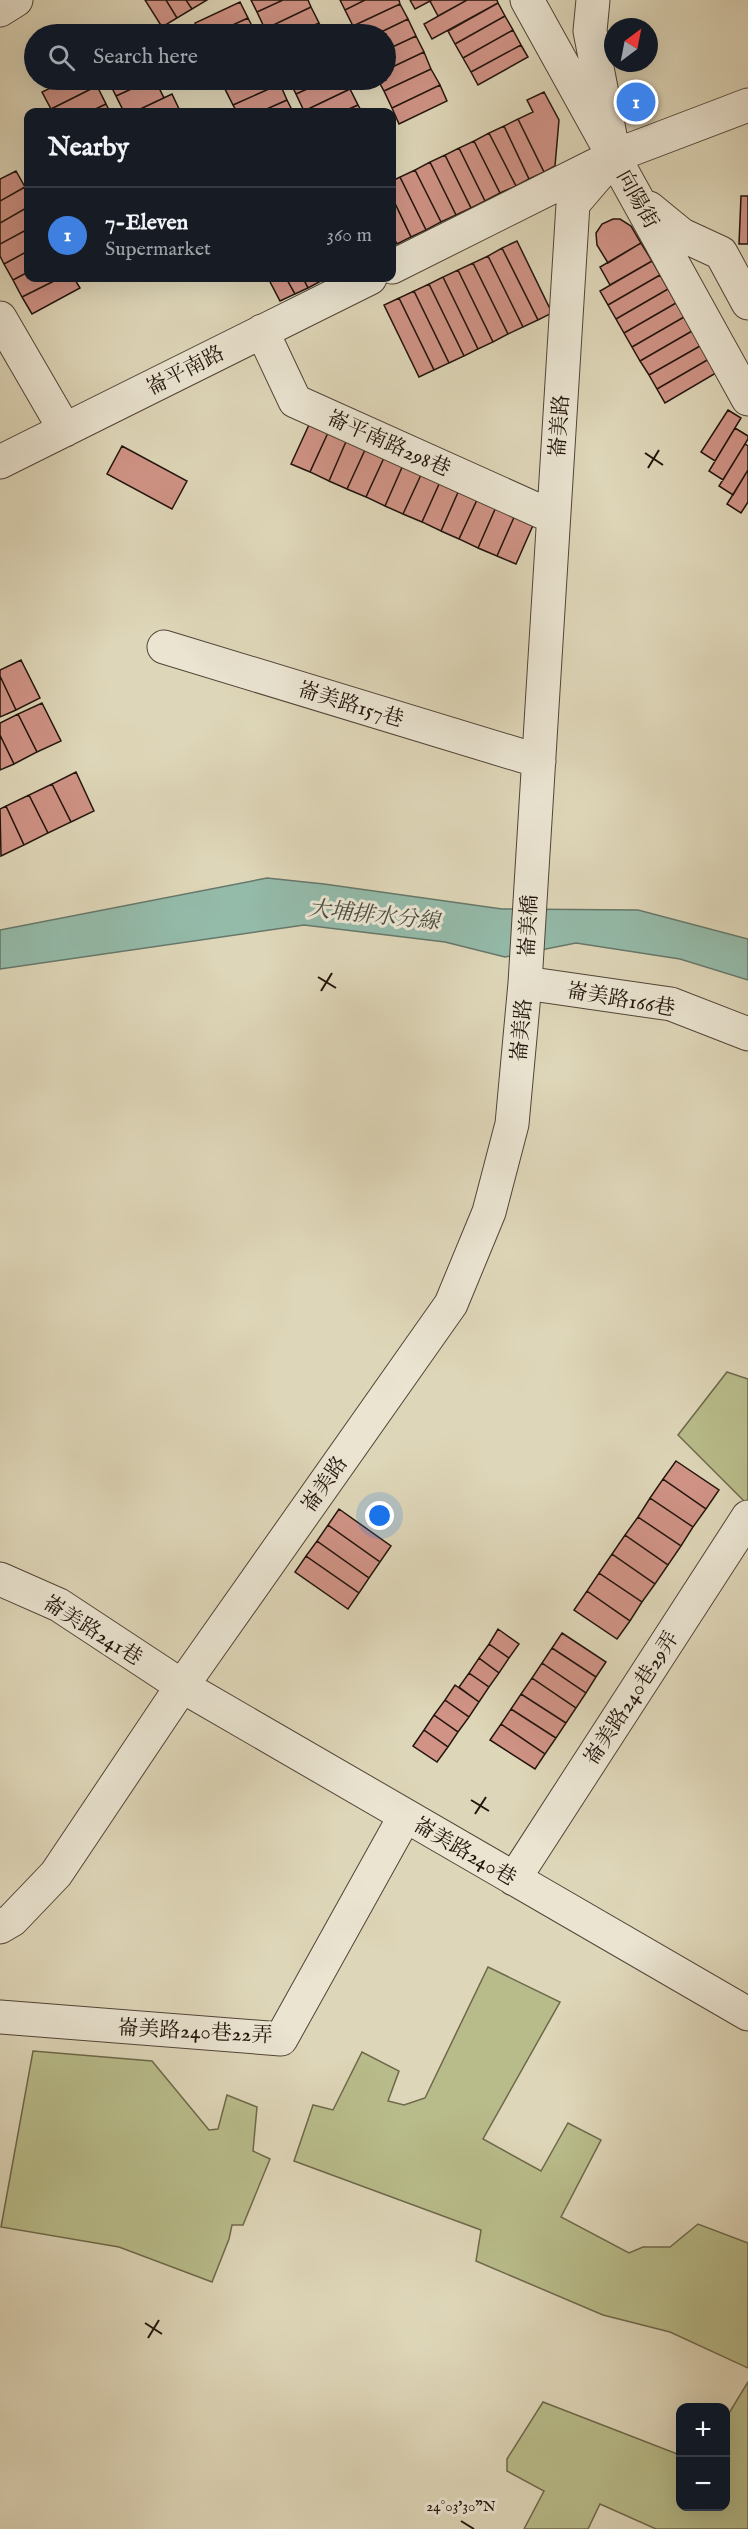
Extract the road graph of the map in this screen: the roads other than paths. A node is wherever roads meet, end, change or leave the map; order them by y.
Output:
1 (15, 0) edge
2 (527, 0) edge
3 (593, 0) edge
4 (0, 10) edge
5 (748, 105) edge
6 (614, 156) junction
7 (638, 199) junction
8 (396, 265) edge
9 (362, 282) edge
10 (748, 303) edge
11 (0, 318) edge
12 (262, 331) junction
13 (748, 372) edge
14 (748, 393) edge
15 (748, 399) edge
16 (65, 430) junction
17 (0, 462) edge
18 (553, 517) junction
19 (164, 647) dead end
20 (538, 761) junction
21 (532, 870) joint
22 (525, 983) junction
23 (748, 1034) edge
24 (748, 1517) edge
25 (0, 1579) edge
26 (182, 1686) junction
27 (405, 1816) junction
28 (514, 1879) junction
29 (0, 1928) edge
30 (748, 2014) edge
31 (0, 2018) edge

1 - 4 street
2 - 6 street, 向陽街
3 - 6 street
5 - 6 street
6 - 7 street, 向陽街
6 - 8 street
6 - 18 street, 崙美路
7 - 10 street
7 - 15 street, 向陽街
9 - 12 street, 崙平南路
11 - 16 street
12 - 16 street, 崙平南路
12 - 18 street, 崙平南路298巷
13 - 14 street
16 - 17 street, 崙平南路
18 - 20 street, 崙美路
19 - 20 street, 崙美路157巷
20 - 21 street, 崙美路
21 - 22 street, 崙美橋
22 - 23 street, 崙美路166巷
22 - 26 street, 崙美路
24 - 28 street, 崙美路240巷29弄
25 - 26 street, 崙美路241巷
26 - 27 street, 崙美路240巷
26 - 29 street, 崙美路
27 - 28 street, 崙美路240巷
27 - 31 street, 崙美路240巷22弄
28 - 30 street, 崙美路240巷

